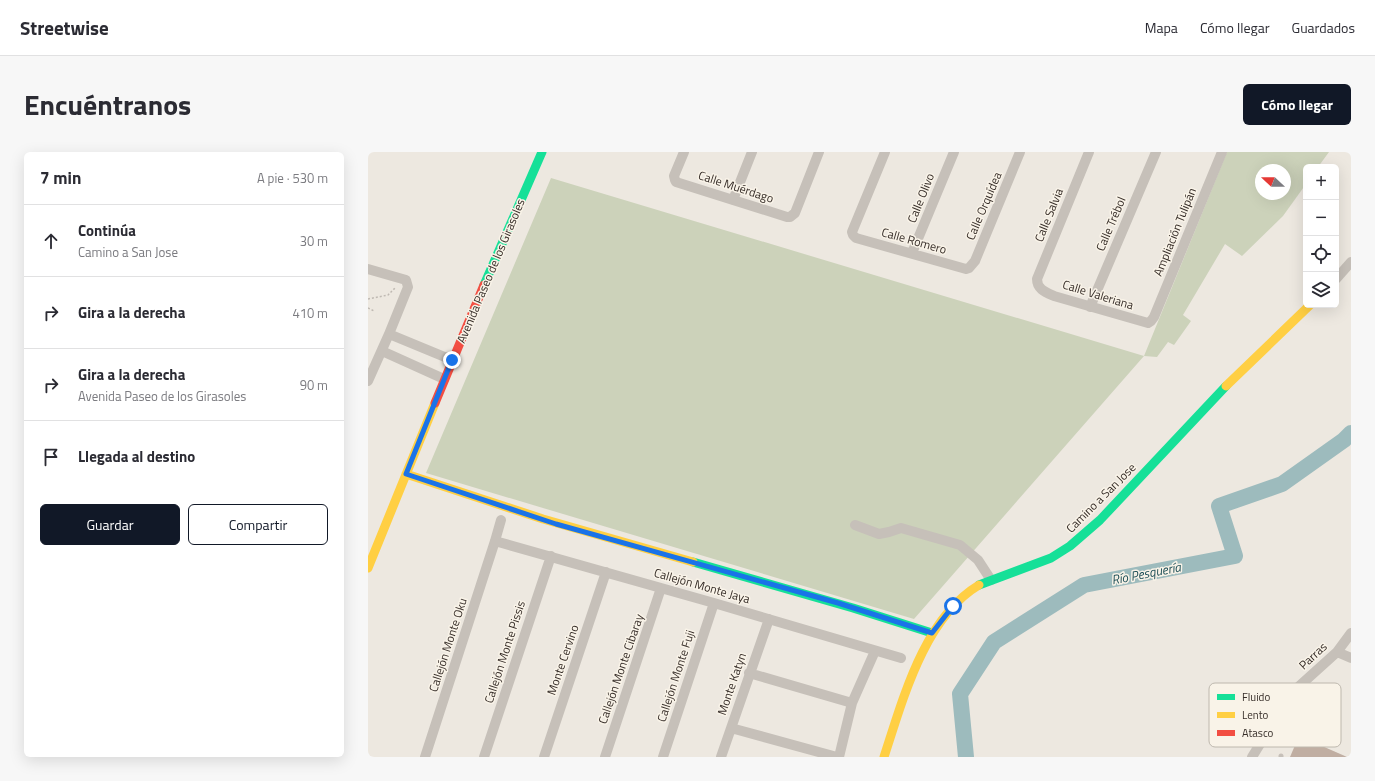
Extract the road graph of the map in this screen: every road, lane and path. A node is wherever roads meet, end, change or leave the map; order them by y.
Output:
1 (542, 152) edge
2 (684, 152) edge
3 (752, 152) edge
4 (819, 152) edge
5 (885, 152) edge
6 (954, 152) edge
7 (1020, 152) edge
8 (1088, 152) edge
9 (1156, 152) edge
10 (1222, 152) edge
11 (733, 200) junction
12 (912, 253) junction
13 (1351, 262) edge
14 (969, 268) joint
15 (368, 269) edge
16 (1339, 276) edge
17 (398, 285) dead end
18 (1039, 287) joint
19 (368, 299) edge
20 (1090, 307) junction
21 (368, 308) edge
22 (1307, 308) edge
23 (374, 311) dead end
24 (1151, 321) joint
25 (389, 334) junction
26 (382, 351) junction
27 (452, 360) junction
28 (444, 379) junction
29 (368, 381) edge
30 (406, 474) junction
31 (501, 520) dead end
32 (855, 525) dead end
33 (495, 541) junction
34 (551, 556) junction
35 (368, 568) edge
36 (606, 572) junction
37 (992, 580) junction
38 (661, 588) junction
39 (714, 603) junction
40 (769, 618) junction
41 (932, 633) junction
42 (1351, 633) edge
43 (875, 651) junction
44 (1337, 652) junction
45 (901, 658) dead end
46 (1351, 658) edge
47 (750, 673) junction
48 (1303, 683) edge
49 (852, 703) junction
50 (731, 728) junction
51 (1258, 747) edge
52 (425, 757) edge
53 (484, 757) edge
54 (544, 757) edge
55 (605, 757) edge
56 (663, 757) edge
57 (721, 757) edge
58 (838, 757) edge
59 (884, 757) edge
60 (1252, 757) edge

1 - 27 street, Avenida Paseo de los Girasoles
2 - 11 street, Calle Muérdago
3 - 11 street
4 - 11 street, Calle Muérdago
5 - 12 street, Calle Romero
6 - 12 street, Calle Olivo
7 - 14 street, Calle Orquídea
8 - 18 street, Calle Salvia
9 - 20 street, Calle Trébol
10 - 24 street, Ampliación Tulipán
12 - 14 street, Calle Romero
13 - 16 street
15 - 25 street
17 - 19 path
18 - 20 street, Calle Valeriana
20 - 24 street, Calle Valeriana
21 - 23 path
22 - 37 street, Camino a San Jose
25 - 26 street
25 - 27 street
26 - 28 street
26 - 29 street
27 - 28 street, Avenida Paseo de los Girasoles
28 - 30 street, Avenida Paseo de los Girasoles
30 - 35 street, Avenida Paseo de los Girasoles
30 - 41 street
31 - 33 street, Callejón Monte Oku
32 - 37 street
33 - 34 street, Callejón Monte Jaya
33 - 52 street, Callejón Monte Oku
34 - 36 street, Callejón Monte Jaya
34 - 53 street, Callejón Monte Pissis
36 - 38 street, Callejón Monte Jaya
36 - 54 street, Monte Cervino
37 - 41 street, Camino a San Jose
38 - 39 street, Callejón Monte Jaya
38 - 55 street, Callejón Monte Cibaray
39 - 40 street, Callejón Monte Jaya
39 - 56 street, Callejón Monte Fuji
40 - 43 street, Callejón Monte Jaya
40 - 47 street, Monte Katyn
41 - 59 street, Camino a San Jose
42 - 44 street, Parras
43 - 45 street, Callejón Monte Jaya
43 - 49 street
44 - 46 street
44 - 48 street, Parras
47 - 49 street
47 - 50 street, Monte Katyn
49 - 58 street
50 - 57 street, Monte Katyn
50 - 58 street
51 - 60 street, Parras

